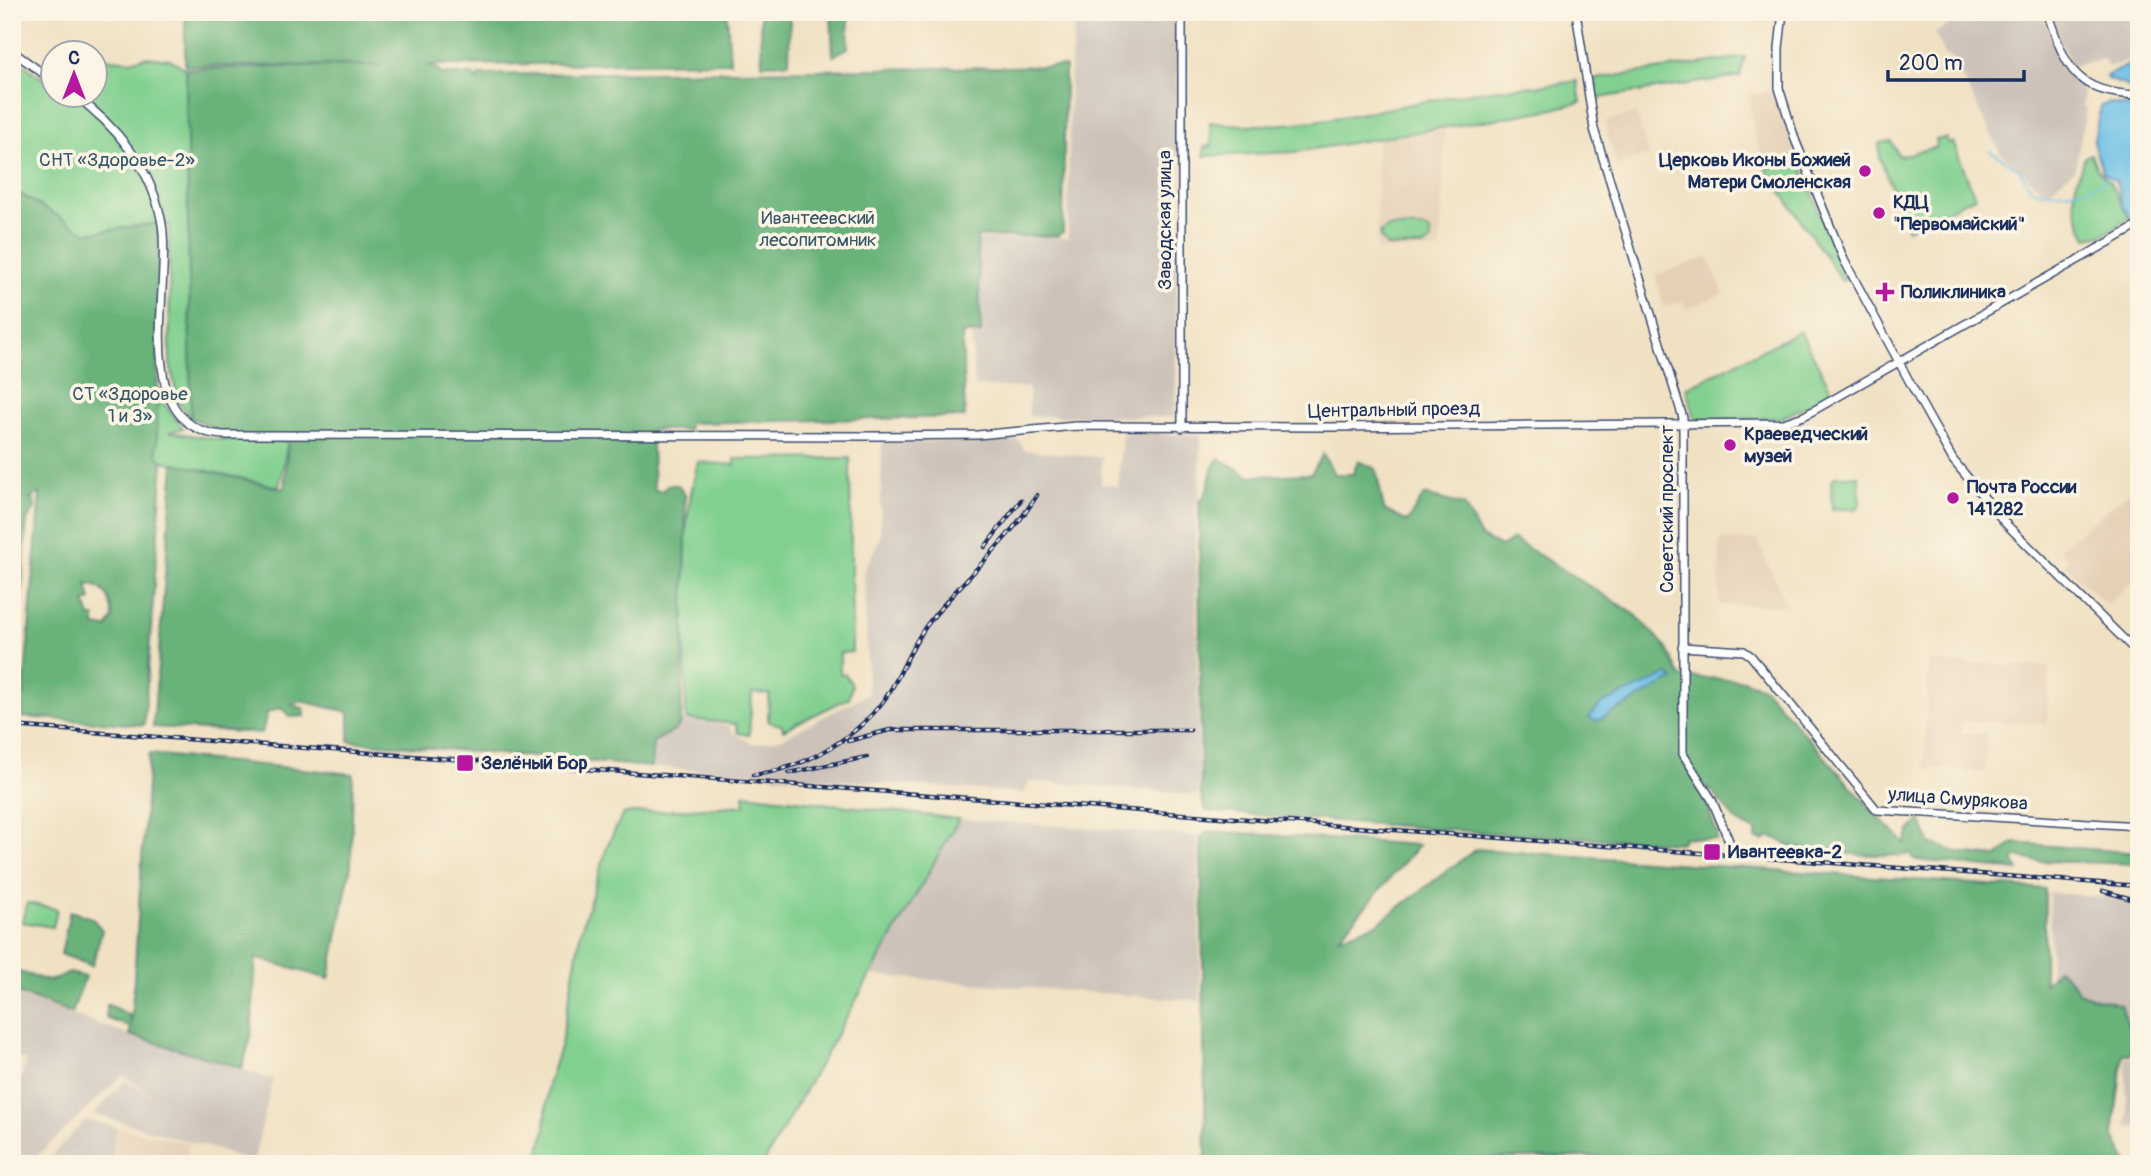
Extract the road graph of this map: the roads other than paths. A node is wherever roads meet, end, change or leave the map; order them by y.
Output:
1 (1182, 12) edge
2 (1576, 12) edge
3 (1783, 12) edge
4 (2046, 12) edge
5 (12, 51) edge
6 (38, 69) edge
7 (2139, 95) edge
8 (88, 108) edge
9 (2139, 225) edge
10 (1899, 362) junction
11 (1684, 425) junction
12 (1182, 428) junction
13 (1682, 647) junction
14 (2139, 654) edge
15 (2139, 826) edge
16 (1729, 841) dead end

1 - 12 main road, Заводская улица
2 - 11 main road, Советский проспект
3 - 10 main road
4 - 7 main road
5 - 6 main road
8 - 12 main road, Центральный проезд
9 - 10 main road, Центральный проезд
10 - 11 main road, Центральный проезд
10 - 14 main road
11 - 12 main road, Центральный проезд
11 - 13 main road, Советский проспект
13 - 15 main road, улица Смурякова
13 - 16 main road, Советский проспект

